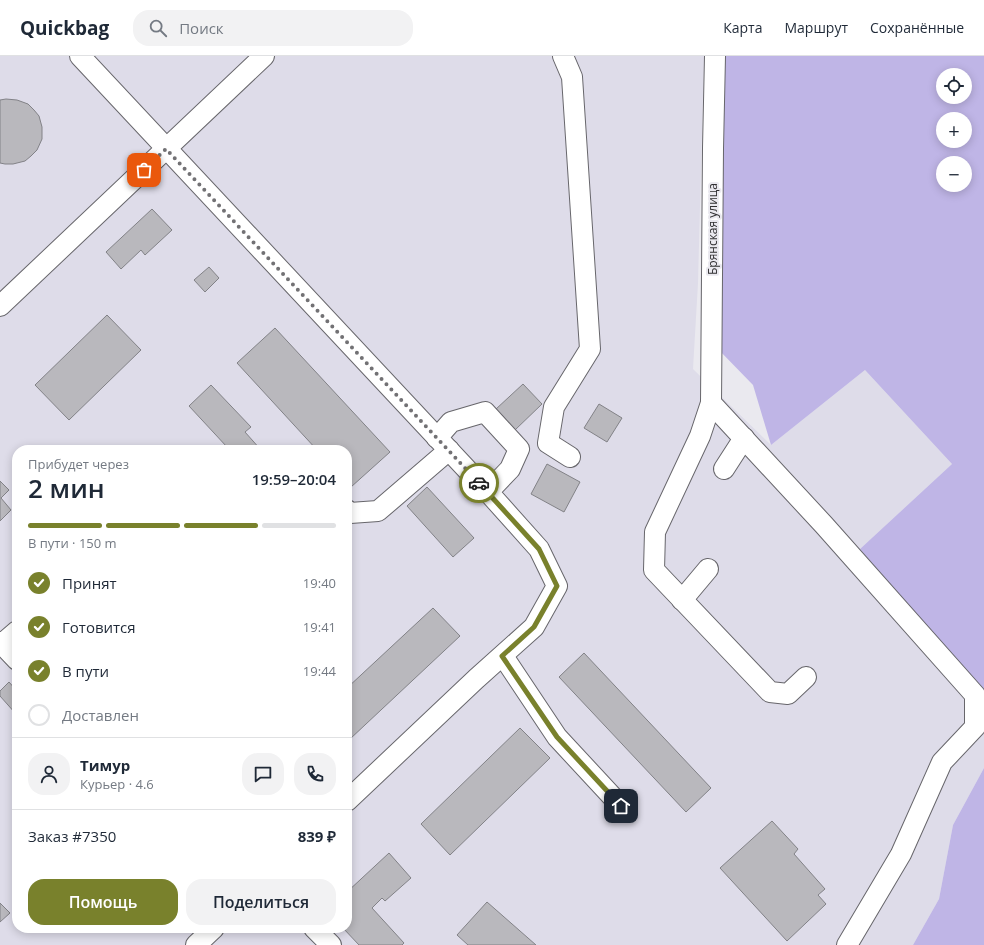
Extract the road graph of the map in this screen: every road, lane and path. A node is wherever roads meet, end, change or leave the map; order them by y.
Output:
1 (80, 56) edge
2 (264, 56) edge
3 (563, 56) edge
4 (715, 56) edge
5 (166, 149) junction
6 (0, 306) edge
7 (711, 402) junction
8 (744, 438) junction
9 (443, 444) junction
10 (570, 457) dead end
11 (724, 469) dead end
12 (488, 492) junction
13 (352, 513) edge
14 (708, 569) dead end
15 (682, 600) junction
16 (12, 635) edge
17 (1, 643) edge
18 (12, 655) edge
19 (502, 656) junction
20 (806, 677) dead end
21 (352, 796) edge
22 (621, 806) dead end
23 (209, 933) edge
24 (319, 933) edge
25 (196, 945) edge
26 (331, 945) edge
27 (847, 945) edge

1 - 5 street
2 - 5 street
3 - 10 street
4 - 7 street, Брянская улица
5 - 6 street
5 - 9 street
7 - 8 street
7 - 15 street, Брянская улица
8 - 11 street
8 - 27 street
9 - 12 street
9 - 12 street
9 - 13 street
12 - 19 street
14 - 15 street
15 - 20 street, Брянская улица
16 - 17 street
17 - 18 street
19 - 21 street
19 - 22 street
23 - 25 street
24 - 26 street

